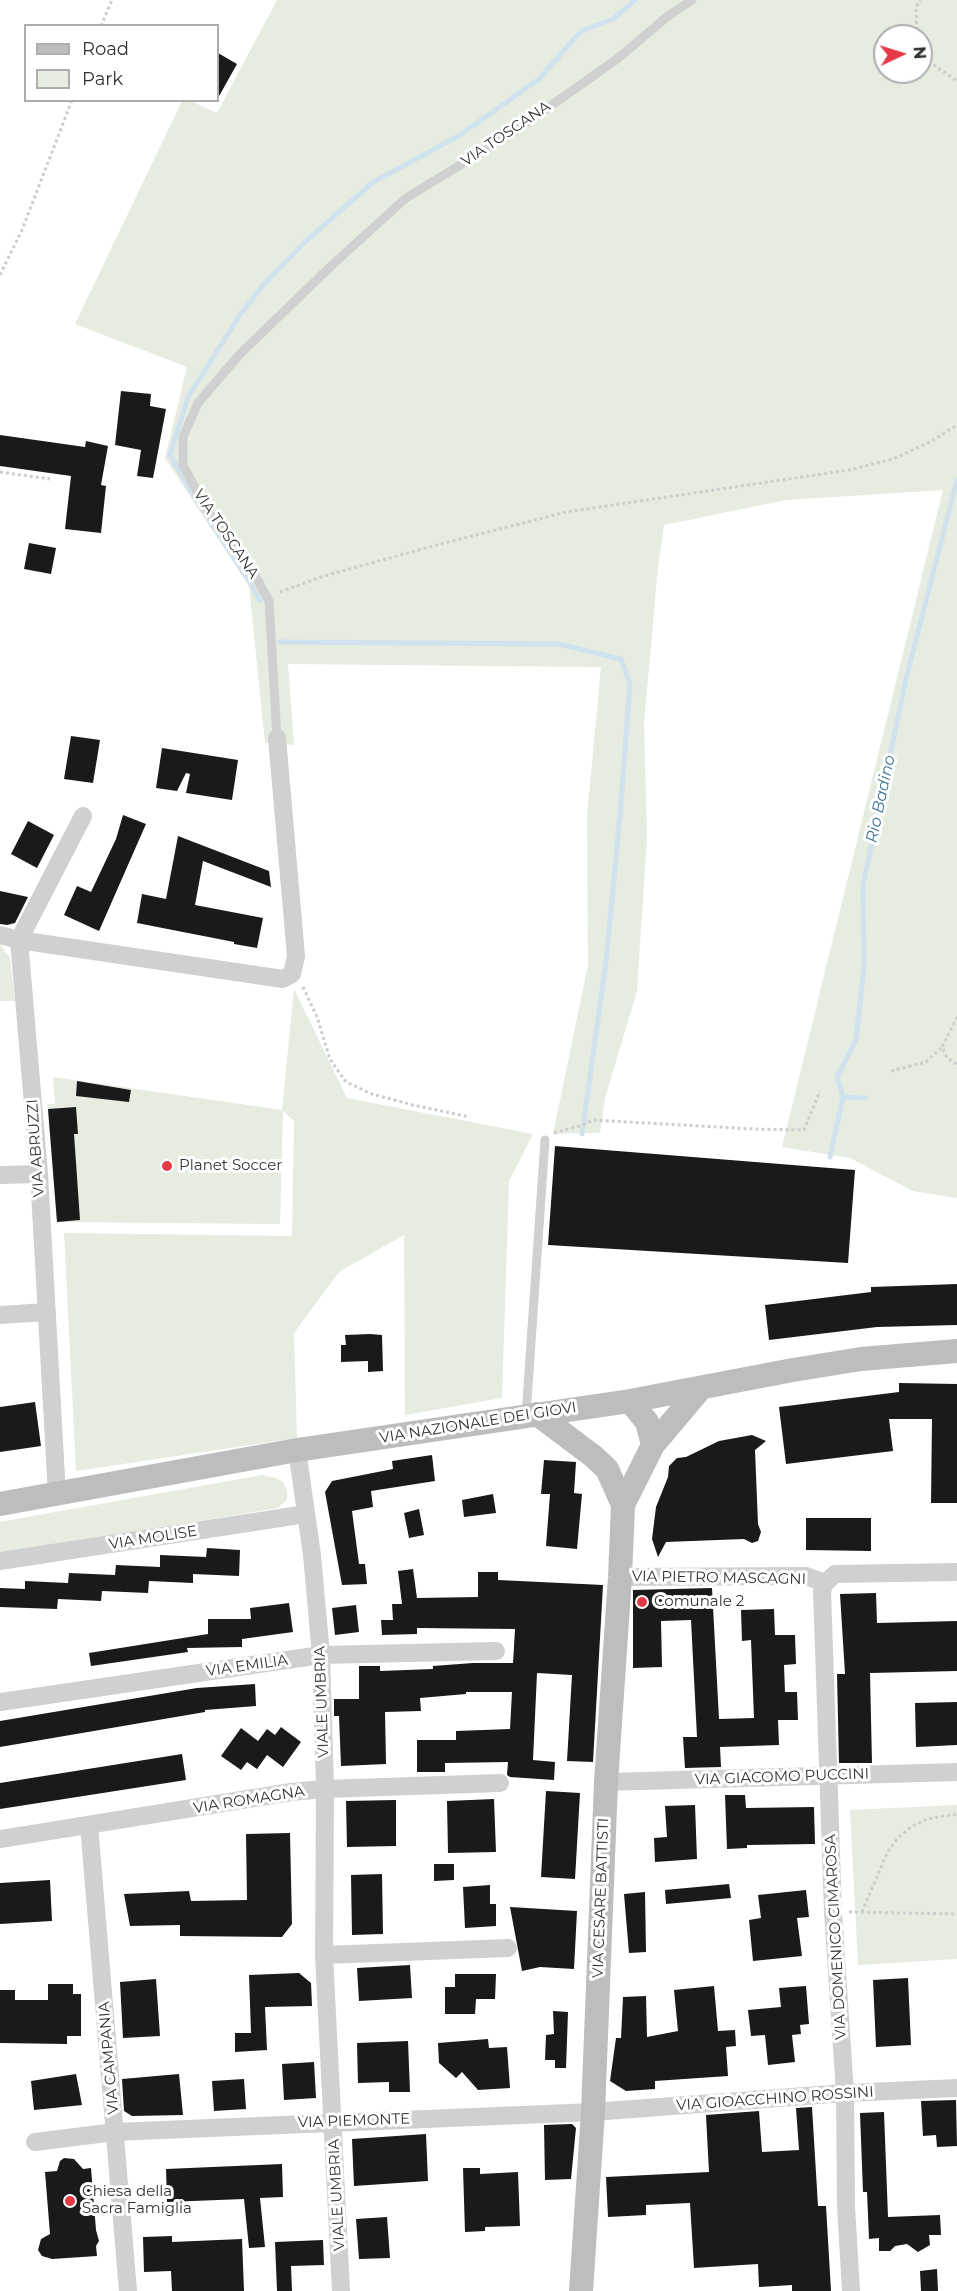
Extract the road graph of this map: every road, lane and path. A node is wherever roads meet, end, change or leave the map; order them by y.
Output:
1 (112, 0) edge
2 (692, 0) edge
3 (920, 0) edge
4 (102, 24) edge
5 (917, 24) edge
6 (933, 65) edge
7 (957, 81) edge
8 (71, 102) edge
9 (0, 275) edge
10 (957, 425) edge
11 (0, 472) edge
12 (50, 479) dead end
13 (269, 601) junction
14 (277, 738) joint
15 (83, 816) dead end
16 (0, 935) edge
17 (19, 940) junction
18 (292, 974) junction
19 (957, 1017) edge
20 (942, 1047) junction
21 (957, 1064) edge
22 (891, 1071) dead end
23 (820, 1091) dead end
24 (470, 1117) dead end
25 (546, 1140) joint
26 (39, 1174) junction
27 (0, 1175) edge
28 (46, 1312) junction
29 (0, 1315) edge
30 (957, 1351) edge
31 (701, 1388) junction
32 (630, 1401) junction
33 (595, 1405) junction
34 (532, 1414) junction
35 (653, 1445) junction
36 (297, 1450) junction
37 (585, 1450) junction
38 (57, 1495) junction
39 (0, 1504) edge
40 (622, 1505) junction
41 (306, 1514) junction
42 (0, 1561) edge
43 (957, 1572) edge
44 (620, 1577) junction
45 (825, 1583) junction
46 (496, 1651) dead end
47 (321, 1655) junction
48 (0, 1702) edge
49 (957, 1772) edge
50 (829, 1776) junction
51 (606, 1782) junction
52 (500, 1783) dead end
53 (325, 1789) junction
54 (957, 1814) edge
55 (89, 1825) junction
56 (0, 1839) edge
57 (833, 1912) junction
58 (862, 1912) junction
59 (957, 1914) edge
60 (508, 1948) dead end
61 (324, 1955) junction
62 (957, 2088) edge
63 (845, 2093) junction
64 (593, 2112) junction
65 (334, 2121) junction
66 (115, 2132) junction
67 (34, 2142) dead end
68 (128, 2291) edge
69 (341, 2291) edge
70 (582, 2291) edge
71 (851, 2291) edge

1 - 4 path
2 - 13 lane, VIA TOSCANA
3 - 5 path
6 - 7 path
8 - 9 path
10 - 13 path
11 - 12 path
13 - 14 lane, VIA TOSCANA
14 - 18 street, VIA TOSCANA
15 - 17 street
16 - 17 street
17 - 18 street
17 - 26 street, VIA ABRUZZI
18 - 24 path
19 - 20 path
20 - 21 path
20 - 22 path
23 - 25 path
25 - 34 lane
26 - 27 street
26 - 28 street, VIA ABRUZZI
28 - 29 street
28 - 38 street, VIA ABRUZZI
30 - 31 street, VIA NAZIONALE DEI GIOVI
31 - 32 street, VIA NAZIONALE DEI GIOVI
31 - 35 street, VIA CESARE BATTISTI
32 - 33 street, VIA NAZIONALE DEI GIOVI
32 - 35 street
33 - 34 street, VIA NAZIONALE DEI GIOVI
33 - 37 street
34 - 36 street, VIA NAZIONALE DEI GIOVI
34 - 37 street, VIA CESARE BATTISTI
35 - 40 street, VIA CESARE BATTISTI
36 - 38 street, VIA NAZIONALE DEI GIOVI
36 - 41 street, VIALE UMBRIA
37 - 40 street, VIA CESARE BATTISTI
38 - 39 street, VIA NAZIONALE DEI GIOVI
40 - 44 street, VIA CESARE BATTISTI
41 - 42 street, VIA MOLISE
41 - 47 street, VIALE UMBRIA
43 - 45 street, VIA PIETRO MASCAGNI
44 - 45 street, VIA PIETRO MASCAGNI
44 - 51 street, VIA CESARE BATTISTI
45 - 50 street, VIA DOMENICO CIMAROSA
46 - 47 street, VIA EMILIA
47 - 48 street, VIA EMILIA
47 - 53 street, VIALE UMBRIA
49 - 50 street, VIA GIACOMO PUCCINI
50 - 51 street, VIA GIACOMO PUCCINI
50 - 57 street, VIA DOMENICO CIMAROSA
51 - 64 street, VIA CESARE BATTISTI
52 - 53 street, VIA ROMAGNA
53 - 55 street, VIA ROMAGNA
53 - 61 street, VIALE UMBRIA
54 - 58 path
55 - 56 street, VIA ROMAGNA
55 - 66 street, VIA CAMPANIA
57 - 58 path
57 - 63 street, VIA DOMENICO CIMAROSA
58 - 59 path
60 - 61 street
61 - 65 street, VIALE UMBRIA
62 - 63 street, VIA GIOACCHINO ROSSINI
63 - 64 street, VIA GIOACCHINO ROSSINI
63 - 71 street, VIA DOMENICO CIMAROSA
64 - 65 street, VIA PIEMONTE
64 - 70 street, VIA CESARE BATTISTI
65 - 66 street, VIA PIEMONTE
65 - 69 street, VIALE UMBRIA
66 - 67 street, VIA PIEMONTE
66 - 68 street, VIA CAMPANIA

